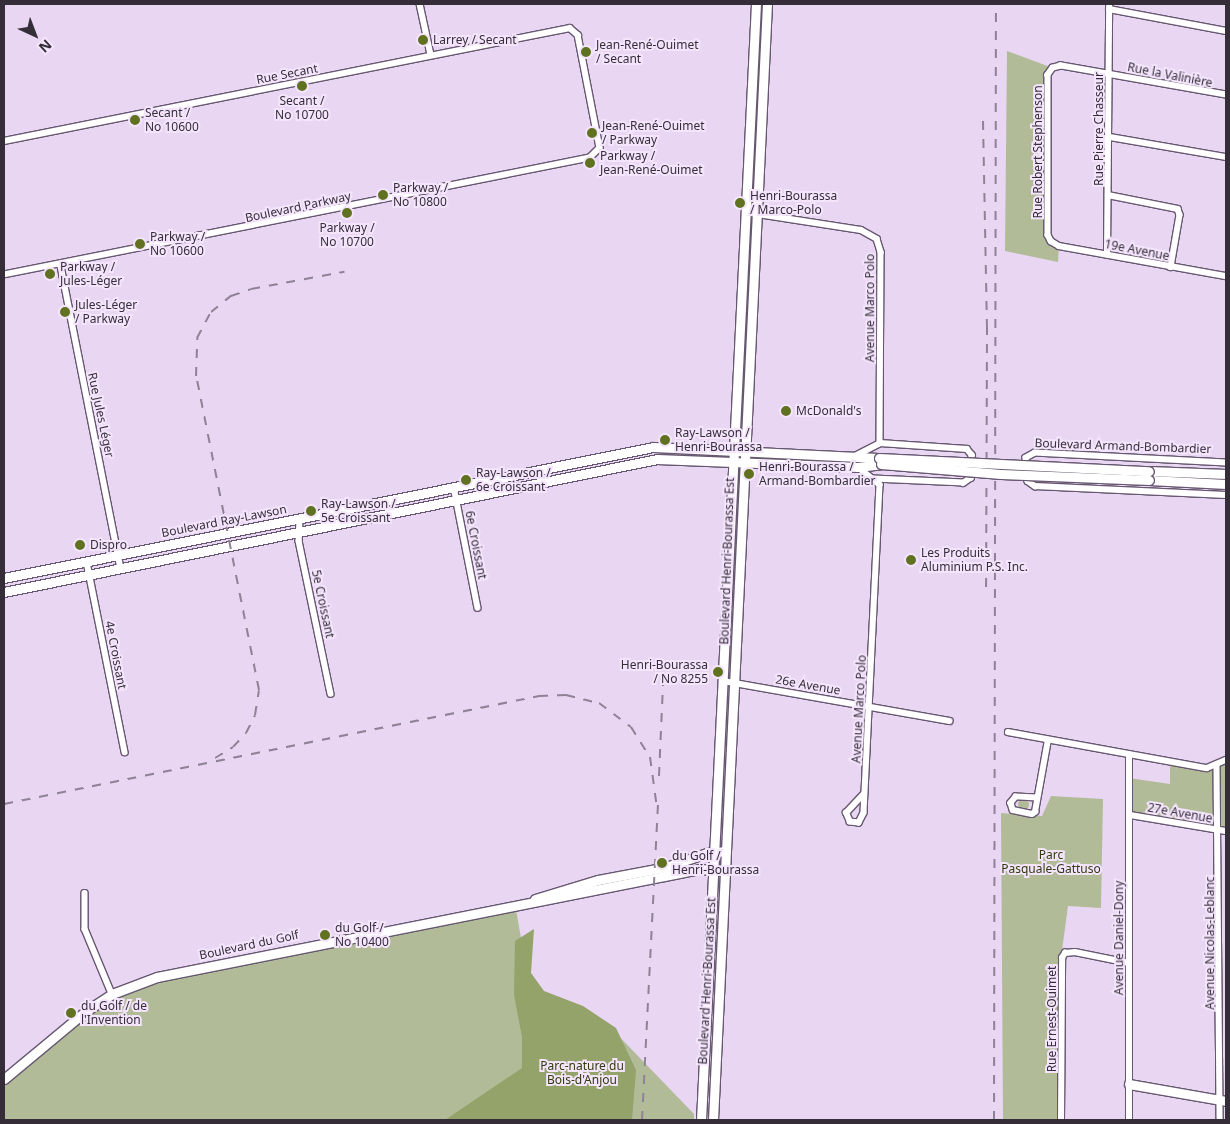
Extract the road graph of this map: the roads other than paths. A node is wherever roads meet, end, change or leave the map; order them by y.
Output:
1 (420, 4) edge
2 (756, 4) edge
3 (767, 4) edge
4 (1109, 6) edge
5 (1226, 31) edge
6 (431, 55) junction
7 (1110, 73) junction
8 (1226, 95) edge
9 (1110, 136) junction
10 (4, 141) edge
11 (595, 156) joint
12 (1226, 157) edge
13 (1108, 195) junction
14 (745, 212) junction
15 (756, 214) junction
16 (1048, 235) joint
17 (1107, 255) junction
18 (61, 266) junction
19 (1171, 267) junction
20 (4, 275) edge
21 (1226, 276) edge
22 (880, 443) junction
23 (734, 449) junction
24 (745, 450) junction
25 (854, 456) junction
26 (880, 461) junction
27 (732, 462) junction
28 (743, 462) junction
29 (1226, 463) edge
30 (858, 467) junction
31 (1226, 474) edge
32 (1149, 475) junction
33 (874, 479) junction
34 (477, 482) junction
35 (1226, 484) edge
36 (454, 487) junction
37 (1226, 495) edge
38 (480, 496) junction
39 (457, 500) junction
40 (300, 518) junction
41 (300, 532) junction
42 (119, 555) junction
43 (87, 562) junction
44 (121, 568) junction
45 (90, 575) junction
46 (4, 578) edge
47 (4, 592) edge
48 (478, 608) dead end
49 (723, 681) junction
50 (735, 682) junction
51 (331, 694) dead end
52 (870, 707) junction
53 (949, 721) dead end
54 (1008, 732) dead end
55 (1048, 740) junction
56 (125, 752) dead end
57 (1129, 755) junction
58 (1226, 760) edge
59 (1217, 767) junction
60 (864, 794) junction
61 (1037, 798) junction
62 (1130, 815) junction
63 (1223, 831) edge
64 (726, 851) junction
65 (714, 852) junction
66 (713, 870) junction
67 (724, 871) junction
68 (1223, 890) edge
69 (85, 893) dead end
70 (528, 902) junction
71 (1219, 954) junction
72 (1226, 955) edge
73 (1129, 963) junction
74 (112, 994) junction
75 (1223, 1025) edge
76 (4, 1079) edge
77 (1129, 1084) junction
78 (1223, 1101) edge
79 (701, 1120) edge
80 (713, 1120) edge
81 (1062, 1120) edge
82 (1129, 1120) edge
83 (1220, 1120) edge

1 - 6 street
2 - 14 street, Boulevard Henri-Bourassa Est
3 - 15 street, Boulevard Henri-Bourassa Est
4 - 5 street
4 - 7 street, Rue Pierre Chasseur
6 - 10 street, Rue Secant
6 - 11 street, Rue Secant
7 - 8 street, Rue la Valinière
7 - 9 street, Rue Pierre Chasseur
7 - 16 street, Rue Robert Stephenson
9 - 12 street
9 - 13 street, Rue Pierre Chasseur
11 - 18 street, Boulevard Parkway
13 - 17 street, Rue Pierre Chasseur
13 - 19 street
14 - 15 street
14 - 23 street, Boulevard Henri-Bourassa Est
15 - 22 street, Avenue Marco Polo
15 - 24 street, Boulevard Henri-Bourassa Est
16 - 17 street, 19e Avenue
17 - 19 street, 19e Avenue
18 - 20 street, Boulevard Parkway
18 - 42 street, Rue Jules Léger
19 - 21 street, 19e Avenue
22 - 25 street, Boulevard Armand-Bombardier
22 - 33 street
23 - 24 street, Boulevard Ray-Lawson
23 - 27 street, Boulevard Henri-Bourassa Est
23 - 34 street, Boulevard Ray-Lawson
24 - 25 street, Boulevard Armand-Bombardier
24 - 28 street, Boulevard Henri-Bourassa Est
25 - 26 street, Boulevard Armand-Bombardier
26 - 30 street, Boulevard Armand-Bombardier
26 - 32 street, Boulevard Armand-Bombardier, bridge
27 - 28 street, Boulevard Ray-Lawson
27 - 38 street, Boulevard Ray-Lawson
27 - 49 street, Boulevard Henri-Bourassa Est
28 - 30 street, Boulevard Armand-Bombardier
28 - 50 street, Boulevard Henri-Bourassa Est
29 - 37 street, Boulevard Armand-Bombardier
30 - 33 street
31 - 32 street, Boulevard Armand-Bombardier
32 - 35 street, Boulevard Armand-Bombardier
33 - 52 street, Avenue Marco Polo
34 - 36 street, Boulevard Ray-Lawson
34 - 38 street
36 - 39 street, 6e Croissant
36 - 40 street, Boulevard Ray-Lawson
38 - 39 street, Boulevard Ray-Lawson
39 - 41 street, Boulevard Ray-Lawson
39 - 48 street, 6e Croissant
40 - 41 street, 5e Croissant
40 - 42 street, Boulevard Ray-Lawson
41 - 44 street, Boulevard Ray-Lawson
41 - 51 street, 5e Croissant
42 - 43 street, Boulevard Ray-Lawson
42 - 44 street, Rue Jules Léger
43 - 45 street, 4e Croissant
43 - 46 street, Boulevard Ray-Lawson
44 - 45 street, Boulevard Ray-Lawson
45 - 47 street, Boulevard Ray-Lawson
45 - 56 street, 4e Croissant
49 - 50 street, 26e Avenue
49 - 65 street, Boulevard Henri-Bourassa Est
50 - 52 street, 26e Avenue
50 - 64 street, Boulevard Henri-Bourassa Est
52 - 53 street, 26e Avenue
52 - 60 street, Avenue Marco Polo
54 - 55 street
55 - 57 street
55 - 61 street
57 - 59 street
57 - 62 street, Avenue Daniel-Dony
58 - 59 street
59 - 63 street, Avenue Nicolas-Leblanc
60 - 60 street, Avenue Marco Polo
61 - 61 street
62 - 63 street, 27e Avenue
62 - 73 street, Avenue Daniel-Dony
63 - 68 street, Avenue Nicolas-Leblanc
64 - 65 street, Boulevard du Golf
64 - 67 street, Boulevard Henri-Bourassa Est
65 - 66 street, Boulevard Henri-Bourassa Est
65 - 70 street, Boulevard du Golf
66 - 67 street, Boulevard du Golf
66 - 70 street, Boulevard du Golf
66 - 79 street, Boulevard Henri-Bourassa Est
67 - 80 street, Boulevard Henri-Bourassa Est
68 - 71 street, Avenue Nicolas-Leblanc
69 - 74 street
70 - 74 street, Boulevard du Golf
71 - 72 street
71 - 75 street, Avenue Nicolas-Leblanc
73 - 77 street, Avenue Daniel-Dony
73 - 81 street, Rue Ernest-Ouimet
74 - 76 street, Boulevard du Golf
75 - 78 street, Avenue Nicolas-Leblanc
77 - 78 street
77 - 82 street, Avenue Daniel-Dony
78 - 83 street, Avenue Nicolas-Leblanc

